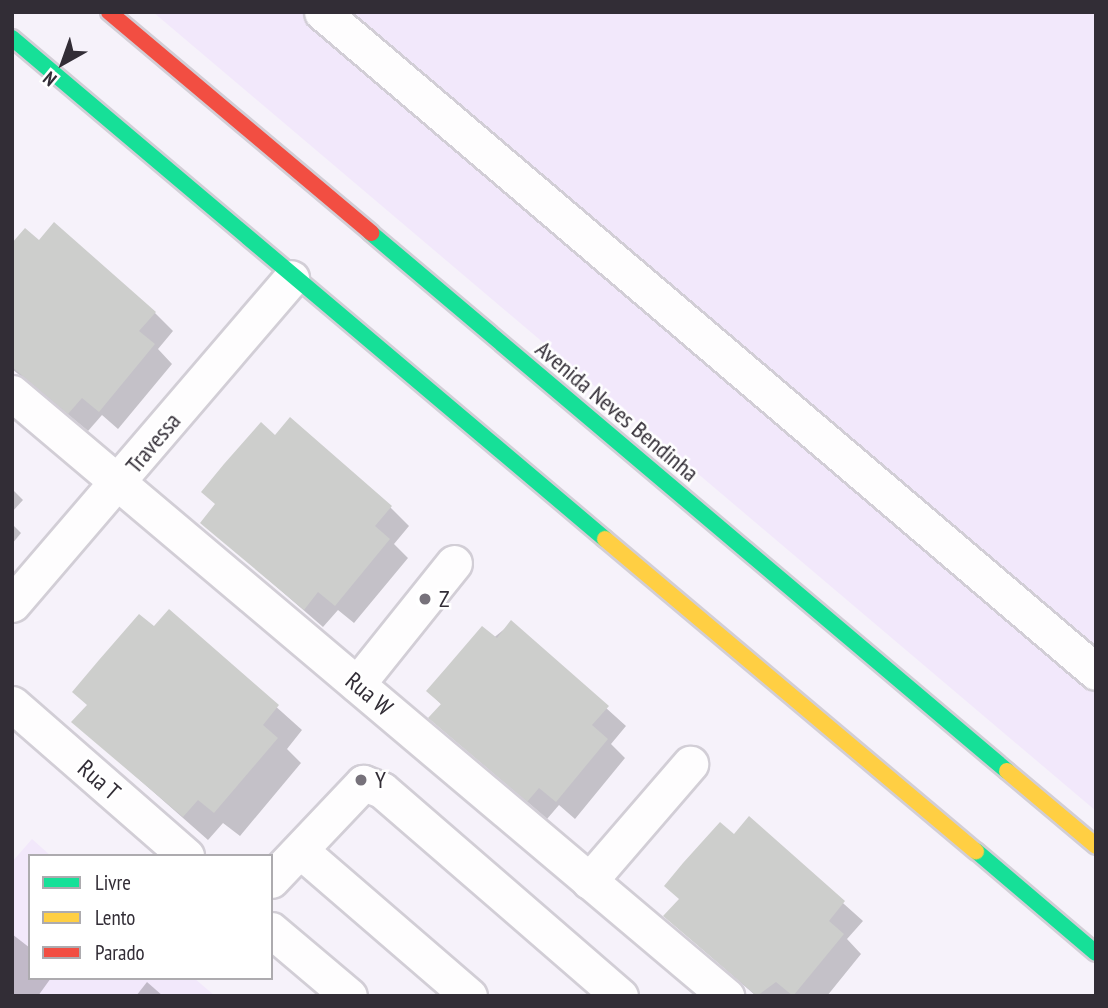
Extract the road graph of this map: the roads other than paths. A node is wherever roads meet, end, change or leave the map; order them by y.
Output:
1 (109, 12) edge
2 (322, 12) edge
3 (12, 38) edge
4 (290, 278) junction
5 (12, 393) edge
6 (119, 484) junction
7 (454, 563) dead end
8 (12, 604) edge
9 (1096, 672) edge
10 (357, 684) junction
11 (12, 704) edge
12 (690, 764) dead end
13 (1096, 845) edge
14 (301, 851) junction
15 (184, 854) edge
16 (273, 878) edge
17 (589, 881) junction
18 (273, 932) edge
19 (1096, 953) edge
20 (349, 996) edge
21 (469, 996) edge
22 (620, 996) edge
23 (726, 996) edge

1 - 13 street, Avenida Neves Bendinha
2 - 9 street
3 - 4 street
4 - 6 street, Travessa
4 - 19 street
5 - 6 street, Rua W
6 - 8 street, Travessa
6 - 10 street, Rua W
7 - 10 street
10 - 17 street, Rua W
11 - 15 street, Rua T
12 - 17 street
14 - 16 street
14 - 21 street
14 - 22 street
17 - 23 street, Rua W
18 - 20 street

